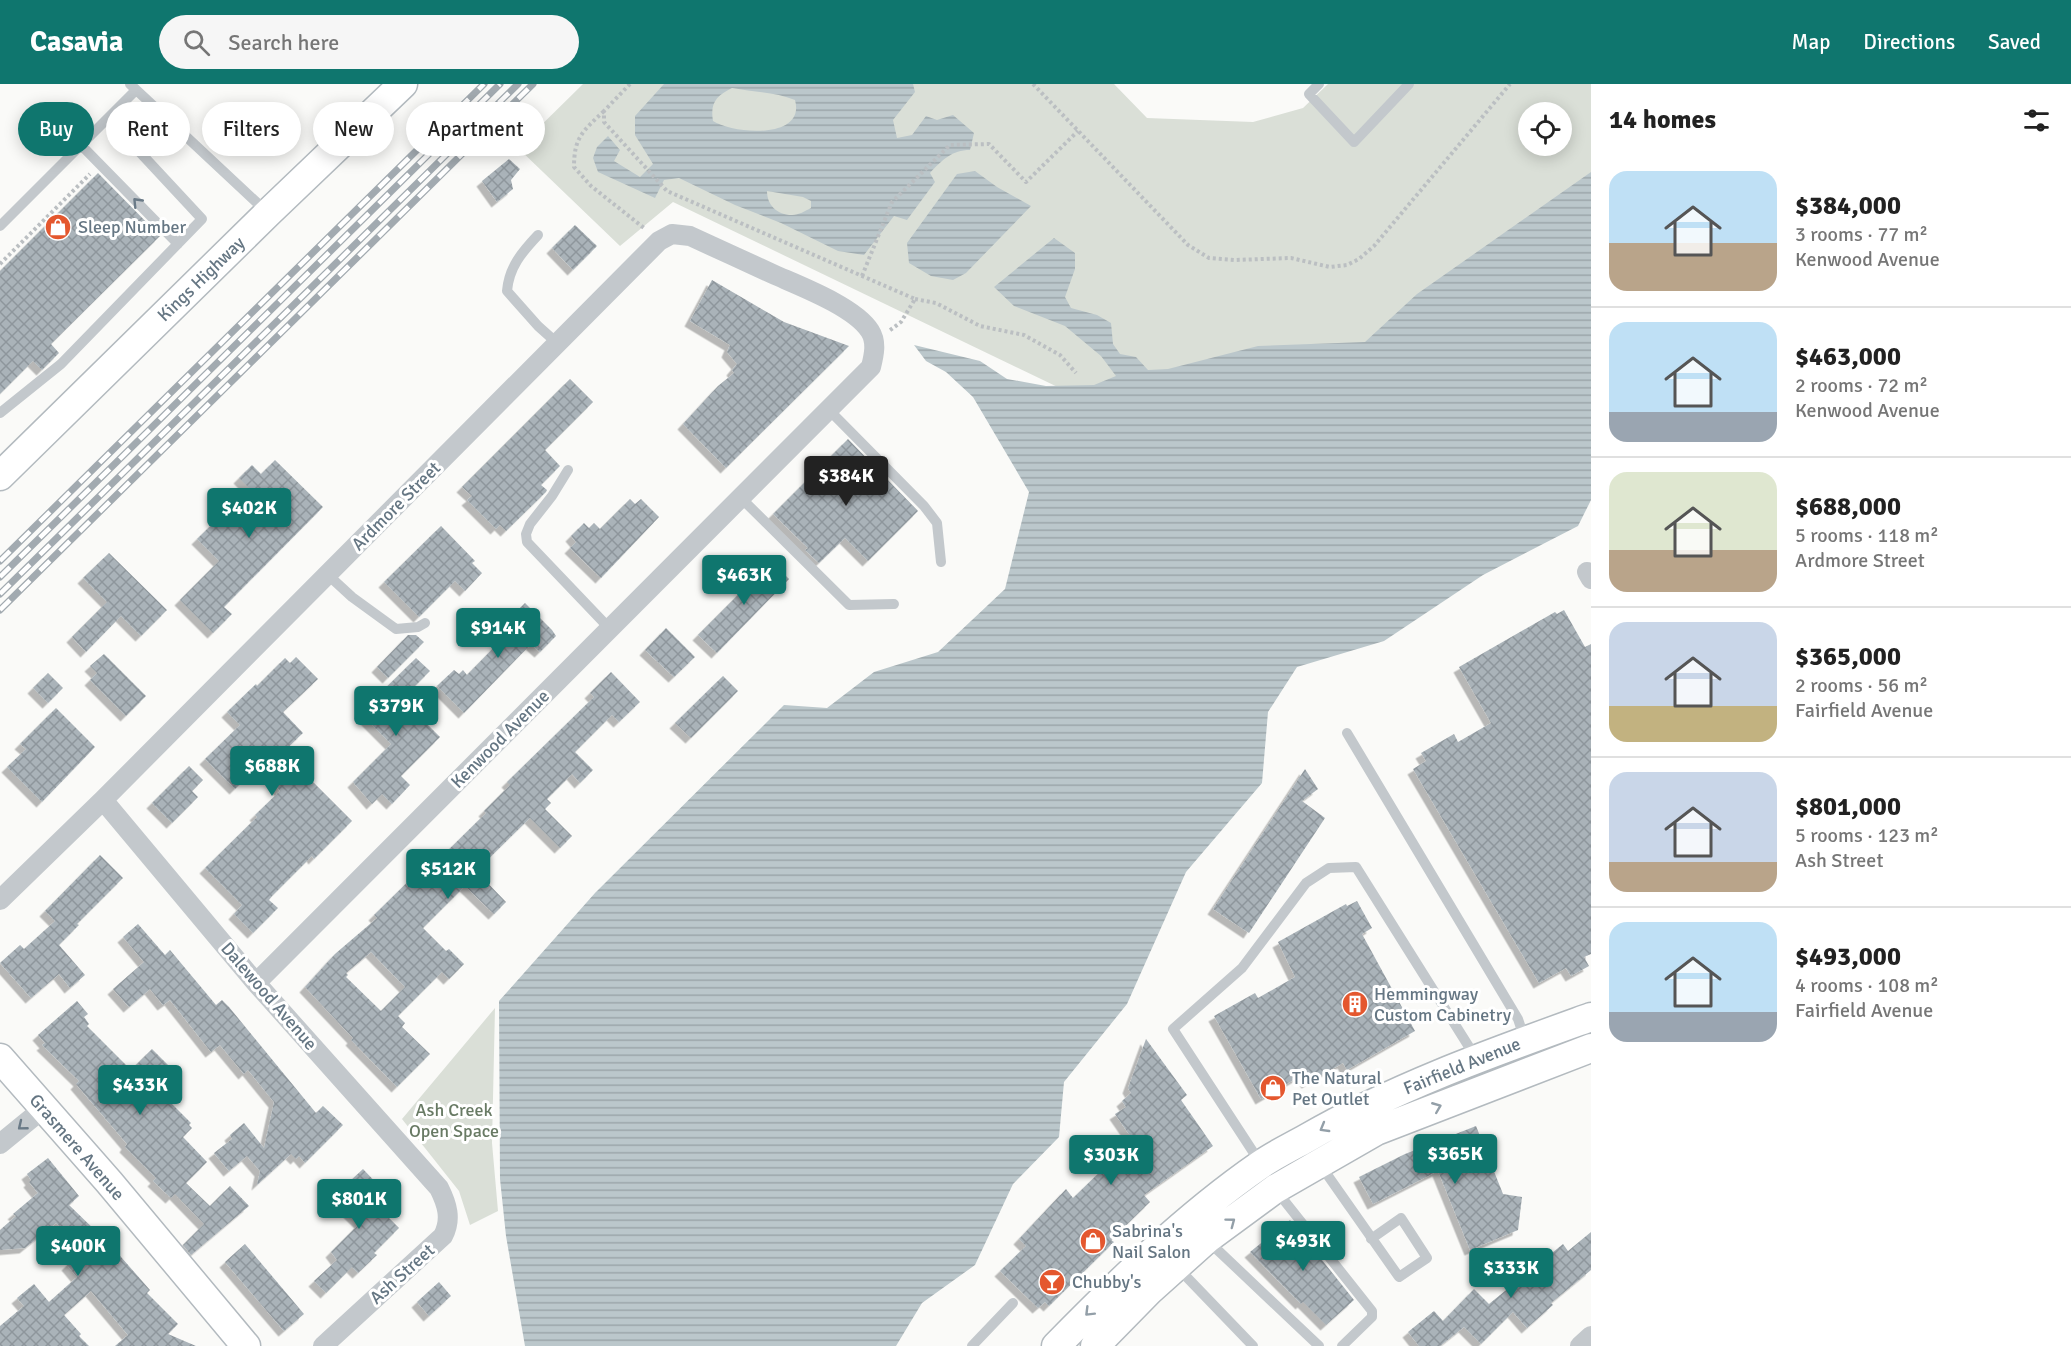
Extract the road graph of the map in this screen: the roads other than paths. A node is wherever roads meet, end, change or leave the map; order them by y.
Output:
1 (403, 84) edge
2 (1319, 84) edge
3 (1409, 84) edge
4 (133, 87) edge
5 (121, 102) edge
6 (106, 121) edge
7 (94, 132) edge
8 (70, 156) edge
9 (92, 156) edge
10 (143, 156) edge
11 (268, 213) junction
12 (0, 226) edge
13 (538, 235) dead end
14 (178, 244) junction
15 (557, 343) junction
16 (871, 367) joint
17 (829, 410) junction
18 (0, 413) edge
19 (568, 470) dead end
20 (0, 476) edge
21 (741, 498) junction
22 (941, 562) dead end
23 (327, 574) junction
24 (894, 604) dead end
25 (425, 623) dead end
26 (610, 629) junction
27 (1347, 733) dead end
28 (103, 800) junction
29 (0, 900) edge
30 (256, 983) junction
31 (1591, 1017) edge
32 (1525, 1041) junction
33 (1591, 1048) edge
34 (0, 1058) edge
35 (1476, 1059) junction
36 (1536, 1068) junction
37 (1490, 1086) junction
38 (44, 1108) junction
39 (0, 1144) edge
40 (1319, 1163) junction
41 (1261, 1164) junction
42 (439, 1188) joint
43 (1275, 1189) junction
44 (1207, 1239) junction
45 (1371, 1239) junction
46 (1177, 1266) junction
47 (1013, 1303) dead end
48 (1591, 1336) edge
49 (246, 1346) edge
50 (322, 1346) edge
51 (972, 1346) edge
52 (1056, 1346) edge
53 (1095, 1346) edge
54 (1252, 1346) edge
55 (1319, 1346) edge
56 (1342, 1346) edge
57 (1580, 1346) edge

1 - 11 main road, Kings Highway
2 - 3 lane
4 - 5 lane
4 - 11 lane
6 - 7 lane
8 - 12 lane
14 -> 9 lane
10 - 14 lane
11 - 20 main road, Kings Highway
13 - 15 lane
14 - 18 lane
15 - 16 street, Ardmore Street
15 - 23 street, Ardmore Street
16 - 17 street, Kenwood Avenue
17 - 21 street, Kenwood Avenue
17 - 22 lane
19 - 26 lane
21 - 24 lane
21 - 26 street, Kenwood Avenue
23 - 25 lane
23 - 28 street, Ardmore Street
26 - 30 street, Kenwood Avenue
27 - 32 lane
28 - 29 street, Ardmore Street
28 - 30 street, Dalewood Avenue
30 - 42 street, Dalewood Avenue
31 - 32 main road, Fairfield Avenue
32 - 35 main road, Fairfield Avenue
32 - 36 main road
33 - 36 main road, Fairfield Avenue
34 - 38 main road, Grasmere Avenue
35 - 37 main road
35 -> 41 main road, Fairfield Avenue
35 - 41 lane
36 - 37 main road, Fairfield Avenue
40 -> 37 main road, Fairfield Avenue
38 -> 39 street
38 - 49 main road, Grasmere Avenue
40 - 43 main road, Fairfield Avenue
40 - 45 lane
41 - 43 main road
41 -> 52 main road, Fairfield Avenue
42 - 50 street, Ash Street
44 -> 43 main road, Fairfield Avenue
43 - 56 lane
44 - 46 main road, Fairfield Avenue
44 - 55 lane
45 - 45 lane
46 - 53 main road, Fairfield Avenue
46 - 54 lane
47 - 51 lane
48 - 57 street

